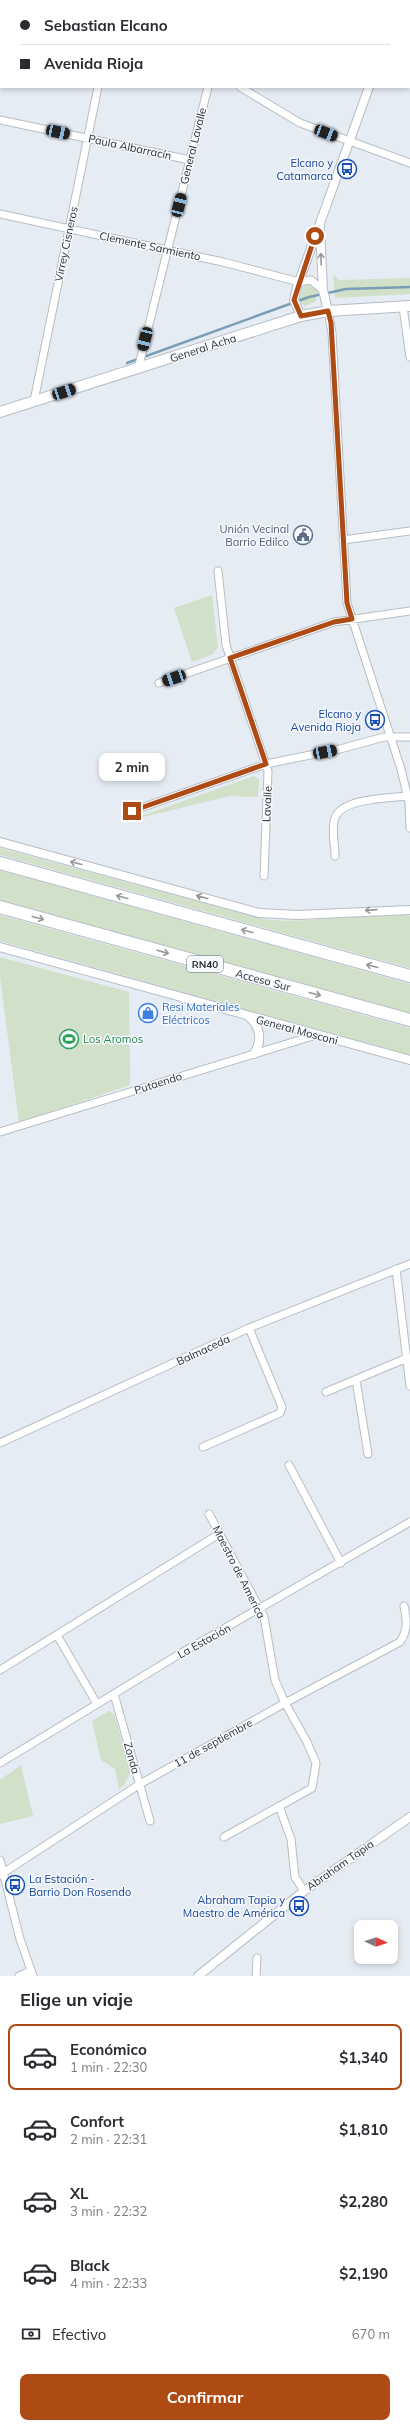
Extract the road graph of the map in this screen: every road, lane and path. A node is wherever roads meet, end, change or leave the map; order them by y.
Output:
1 (98, 88) edge
2 (208, 88) edge
3 (242, 88) edge
4 (369, 88) edge
5 (0, 120) edge
6 (88, 138) junction
7 (349, 142) junction
8 (190, 160) junction
9 (410, 163) edge
10 (0, 214) edge
11 (320, 224) junction
12 (69, 229) junction
13 (167, 250) junction
14 (299, 282) junction
15 (323, 290) junction
16 (407, 307) edge
17 (328, 311) junction
18 (301, 316) junction
19 (410, 357) edge
20 (138, 368) junction
21 (34, 401) junction
22 (0, 412) edge
23 (410, 531) edge
24 (343, 540) junction
25 (218, 571) dead end
26 (410, 611) edge
27 (352, 619) junction
28 (230, 658) junction
29 (159, 683) dead end
30 (390, 737) junction
31 (410, 737) edge
32 (266, 764) junction
33 (407, 796) junction
34 (132, 811) dead end
35 (410, 821) edge
36 (410, 828) edge
37 (0, 842) edge
38 (335, 856) dead end
39 (0, 863) edge
40 (264, 876) dead end
41 (0, 907) edge
42 (410, 910) edge
43 (0, 947) edge
44 (410, 976) edge
45 (249, 1016) junction
46 (410, 1020) edge
47 (316, 1035) junction
48 (254, 1054) junction
49 (410, 1060) edge
50 (0, 1132) edge
51 (410, 1264) edge
52 (396, 1269) junction
53 (249, 1328) junction
54 (407, 1358) junction
55 (356, 1380) junction
56 (410, 1386) edge
57 (326, 1392) dead end
58 (0, 1443) edge
59 (203, 1447) dead end
60 (368, 1454) dead end
61 (289, 1465) dead end
62 (209, 1514) dead end
63 (410, 1522) edge
64 (220, 1534) junction
65 (341, 1563) junction
66 (404, 1606) dead end
67 (260, 1609) junction
68 (57, 1635) junction
69 (0, 1670) edge
70 (114, 1694) junction
71 (285, 1703) junction
72 (97, 1704) junction
73 (0, 1763) edge
74 (140, 1784) junction
75 (279, 1806) junction
76 (410, 1817) edge
77 (150, 1821) dead end
78 (224, 1837) dead end
79 (0, 1860) edge
80 (2, 1874) edge
81 (304, 1891) junction
82 (257, 1958) dead end
83 (32, 1973) edge
84 (19, 1976) edge
85 (198, 1976) edge
86 (256, 1976) edge

1 - 6 street, Virrey Cisneros
2 - 8 street, General Lavalle
3 - 7 street
4 - 7 street
5 - 6 street, Paula Albarracín
6 - 8 street, Paula Albarracín
6 - 12 street, Virrey Cisneros
7 - 9 street
7 - 11 street
8 - 13 street, General Lavalle
10 - 12 street, Clemente Sarmiento
11 - 14 street
15 -> 11 street
12 - 13 street, Clemente Sarmiento
12 - 21 street, Virrey Cisneros
13 - 14 street, Clemente Sarmiento
13 - 20 street, General Lavalle
14 - 15 street, Clemente Sarmiento
14 - 18 street
15 - 17 street
16 - 17 main road, General Acha
16 - 19 street
17 - 18 main road, General Acha
17 - 24 street
18 - 20 main road, General Acha
20 - 21 main road, General Acha
21 - 22 main road, General Acha
23 - 24 street
24 - 27 street
25 - 28 street, Lavalle
26 - 27 street
27 - 28 street
27 - 30 street
28 - 29 street
28 - 32 street, Lavalle
30 - 31 street
30 - 32 street
30 - 33 street
32 - 34 street
32 - 40 street, Lavalle
33 - 35 street
33 - 38 street
35 - 36 street
42 -> 37 street
44 -> 39 highway
41 -> 46 highway, Acceso Sur / RN40
43 - 45 street, General Mosconi
45 - 47 street, General Mosconi
45 - 48 street
47 - 48 street, Putaendo
47 - 49 street, General Mosconi
48 - 50 street, Putaendo
51 - 52 street, Balmaceda
52 - 53 street, Balmaceda
52 - 54 street
53 - 58 street, Balmaceda
53 - 59 street
54 - 55 street
54 - 56 street
55 - 57 street
55 - 60 street
61 - 65 street
62 - 64 street, Maestro de America
63 - 65 street, La Estación
64 - 67 street, Maestro de America
64 - 68 street
65 - 67 street, La Estación
66 - 71 street, 11 de septiembre
67 - 70 street, La Estación
67 - 71 street, Maestro de America
68 - 69 street
68 - 72 street
70 - 72 street, La Estación
70 - 74 street, Zonda
71 - 74 street, 11 de septiembre
71 - 75 street, Maestro de America
72 - 73 street, La Estación
74 - 77 street, Zonda
74 - 80 street, 11 de septiembre
75 - 78 street
75 - 81 street
76 - 81 street, Abraham Tapia
79 - 80 street
80 - 83 street
81 - 85 street, Abraham Tapia
82 - 86 street
83 - 84 street

